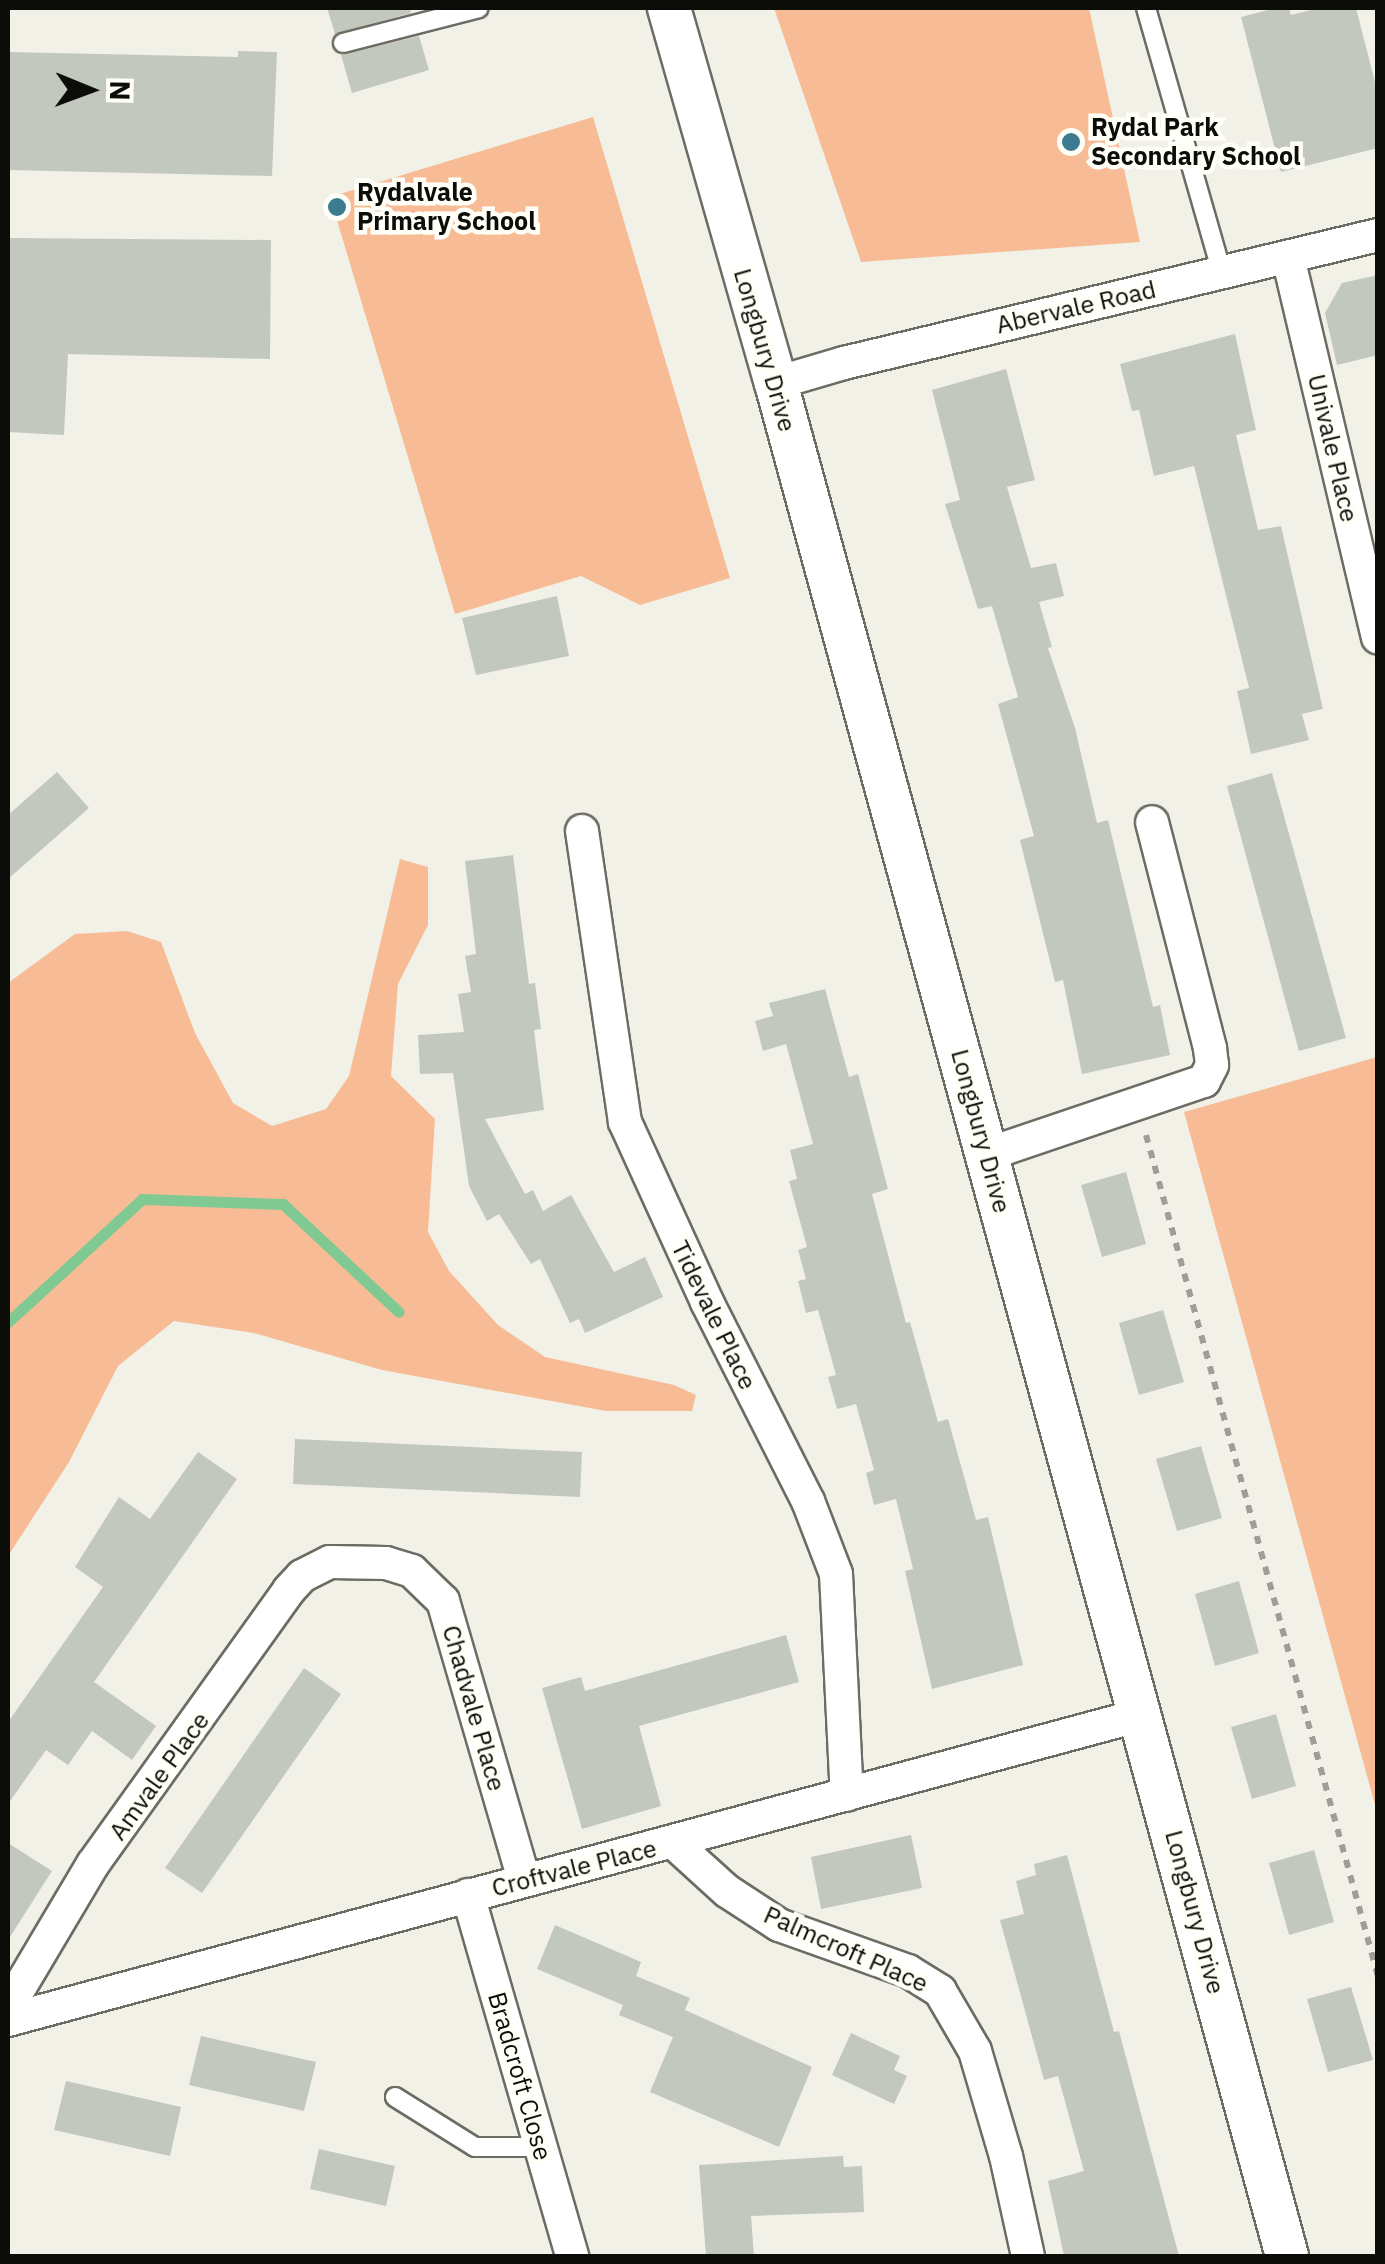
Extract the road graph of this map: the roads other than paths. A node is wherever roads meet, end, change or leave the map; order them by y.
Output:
1 (480, 8) edge
2 (668, 8) edge
3 (1146, 8) edge
4 (343, 43) dead end
5 (1378, 236) edge
6 (1288, 257) junction
7 (1222, 272) junction
8 (776, 384) junction
9 (1378, 638) edge
10 (1152, 822) dead end
11 (582, 831) dead end
12 (988, 1154) junction
13 (330, 1562) joint
14 (1141, 1715) junction
15 (847, 1794) junction
16 (674, 1842) junction
17 (524, 1879) junction
18 (468, 1895) junction
19 (8, 2007) edge
20 (8, 2020) edge
21 (394, 2098) dead end
22 (541, 2147) junction
23 (572, 2256) edge
24 (1028, 2256) edge
25 (1288, 2256) edge

1 - 4 lane
2 - 8 street, Longbury Drive
3 - 7 lane
5 - 6 street, Abervale Road
6 - 7 street, Abervale Road
6 - 9 street, Univale Place
7 - 8 street, Abervale Road
8 - 12 street, Longbury Drive
10 - 12 street
11 - 15 street, Tidevale Place
12 - 14 street, Longbury Drive
13 - 17 street, Chadvale Place
13 - 19 street, Amvale Place
14 - 15 street, Croftvale Place
14 - 25 street, Longbury Drive
15 - 16 street, Croftvale Place
16 - 17 street, Croftvale Place
16 - 24 street, Palmcroft Place
17 - 18 street, Croftvale Place
18 - 20 street, Croftvale Place
18 - 22 street, Bradcroft Close
21 - 22 lane
22 - 23 street, Bradcroft Close

